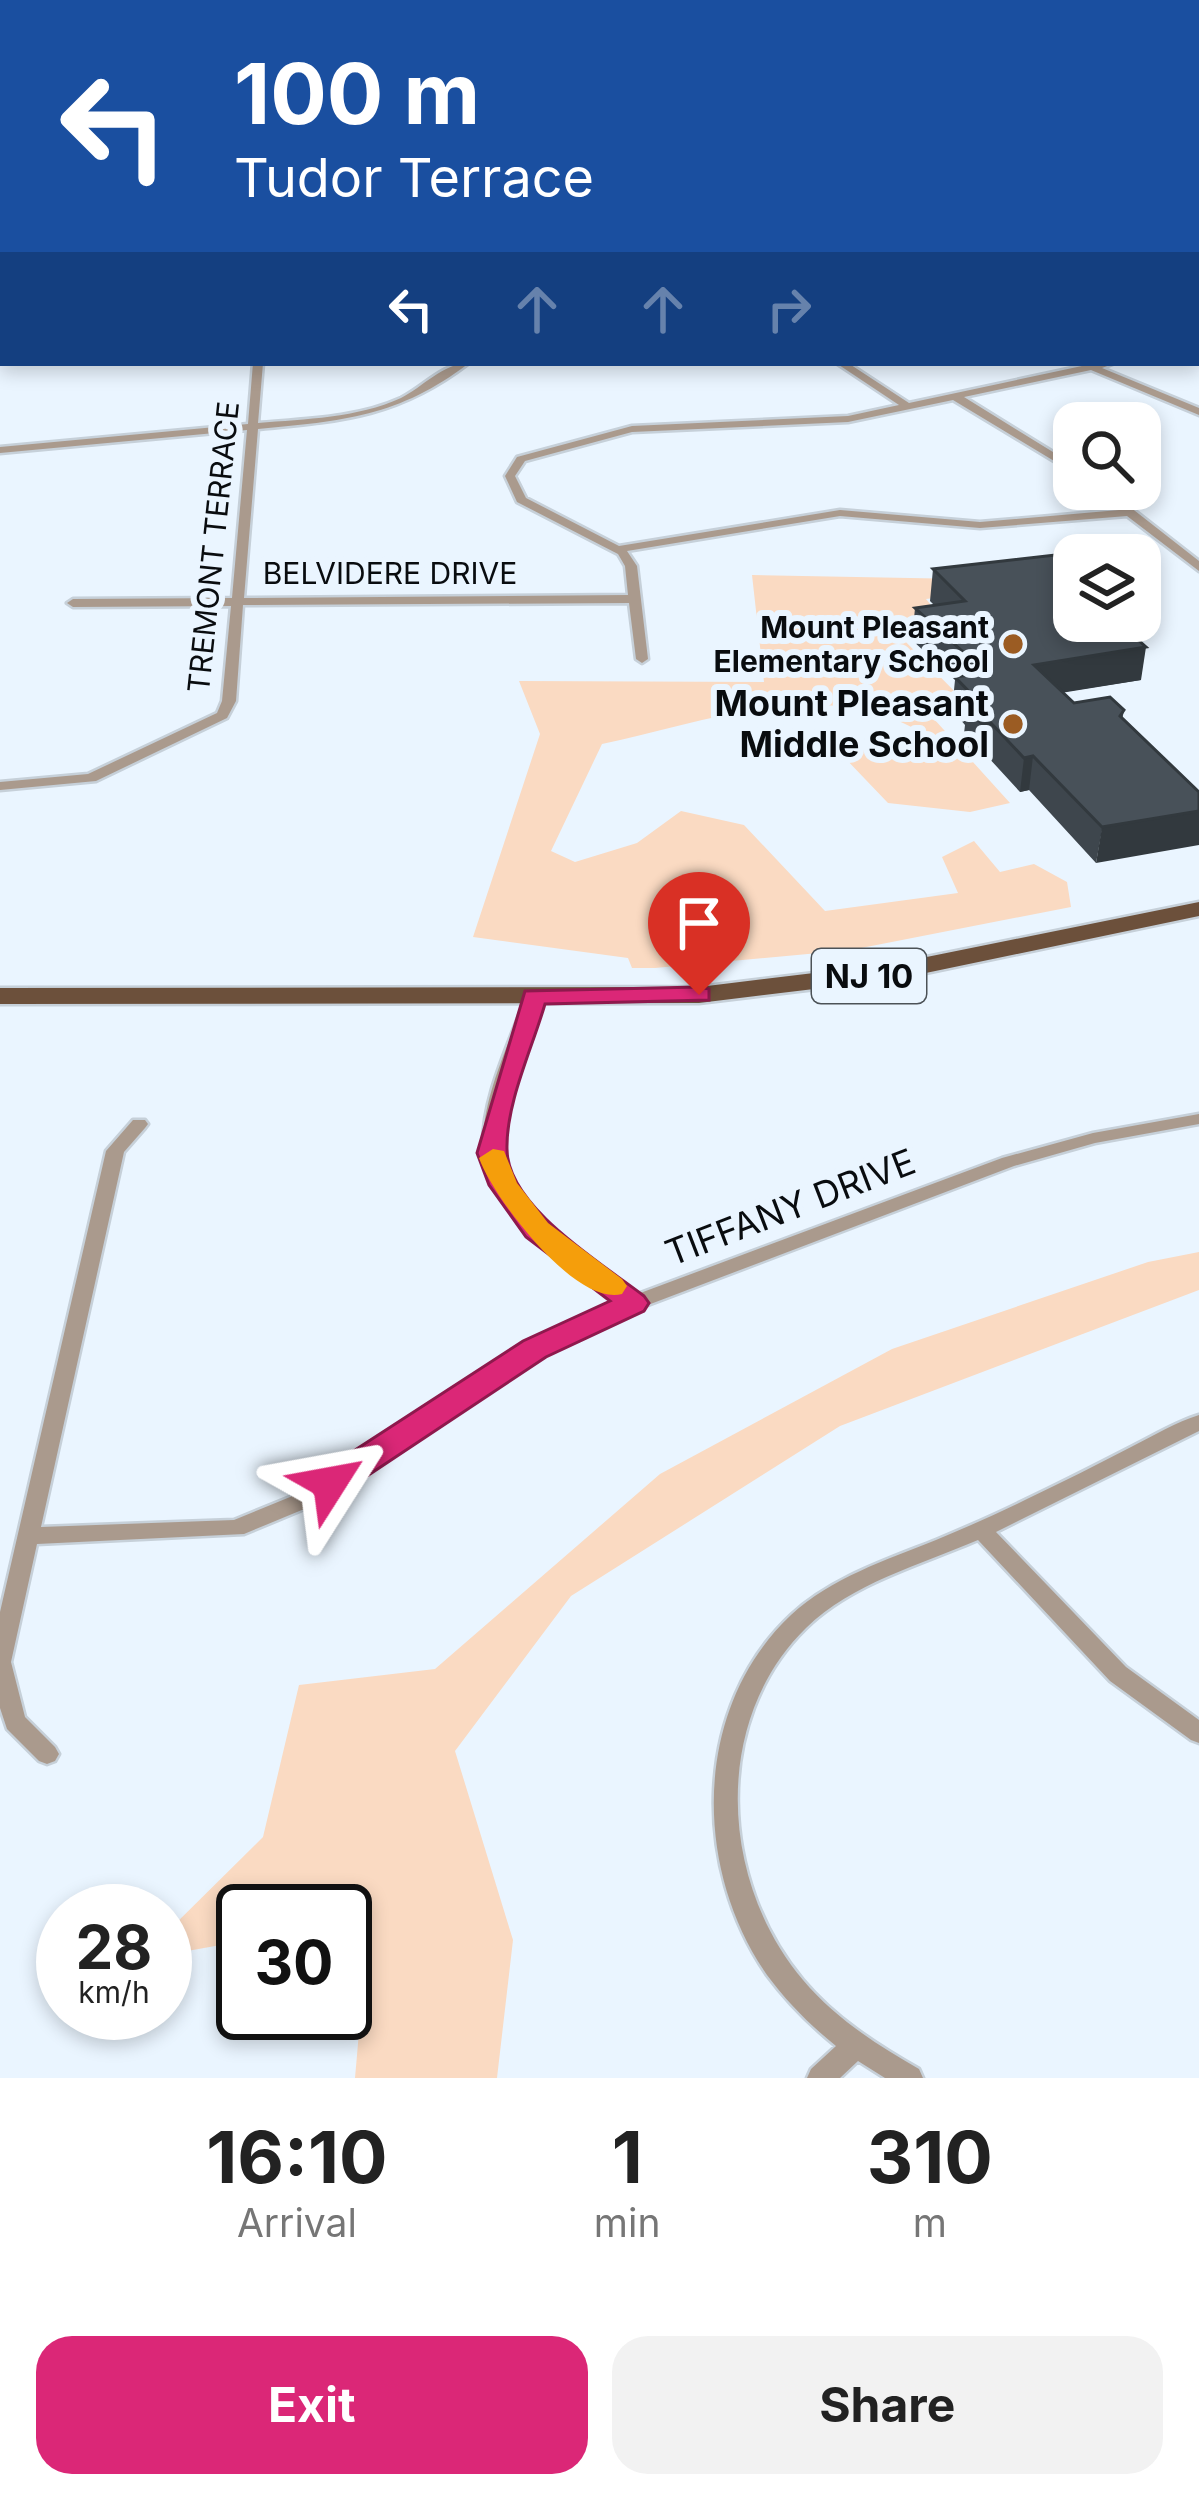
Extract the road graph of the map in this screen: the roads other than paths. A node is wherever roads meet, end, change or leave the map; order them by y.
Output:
1 (257, 366) edge
2 (460, 366) edge
3 (846, 366) edge
4 (1101, 366) edge
5 (1095, 368) junction
6 (956, 397) junction
7 (907, 406) junction
8 (1199, 412) edge
9 (253, 423) junction
10 (0, 449) edge
11 (1053, 457) edge
12 (1129, 510) edge
13 (1132, 512) junction
14 (619, 550) junction
15 (1199, 567) edge
16 (635, 599) junction
17 (241, 601) junction
18 (73, 603) dead end
19 (642, 658) dead end
20 (0, 786) edge
21 (1199, 909) edge
22 (534, 996) junction
23 (0, 997) edge
24 (1199, 1119) edge
25 (139, 1124) dead end
26 (633, 1303) junction
27 (1199, 1423) edge
28 (981, 1530) junction
29 (28, 1536) junction
30 (0, 1662) edge
31 (1199, 1733) edge
32 (47, 1754) dead end
33 (854, 2048) junction
34 (820, 2078) edge
35 (910, 2078) edge

1 - 9 street, TREMONT TERRACE
2 - 9 street
3 - 7 street
4 - 5 street
5 - 6 street
5 - 8 street
6 - 7 street
6 - 11 street
7 - 14 street
9 - 10 street
9 - 17 street, TREMONT TERRACE
12 - 13 street
13 - 14 street
13 - 15 street
14 - 16 street
16 - 17 street, BELVIDERE DRIVE
16 - 19 street
17 - 18 street, BELVIDERE DRIVE
17 - 20 street, TREMONT TERRACE
21 - 22 main road, NJ 10
22 - 23 main road, NJ 10
22 - 26 street
24 - 26 street, TIFFANY DRIVE
25 - 29 street
26 - 29 street, TIFFANY DRIVE
27 - 28 street
28 - 31 street
28 - 33 street
29 - 30 street
30 - 32 street
33 - 34 street
33 - 35 street

